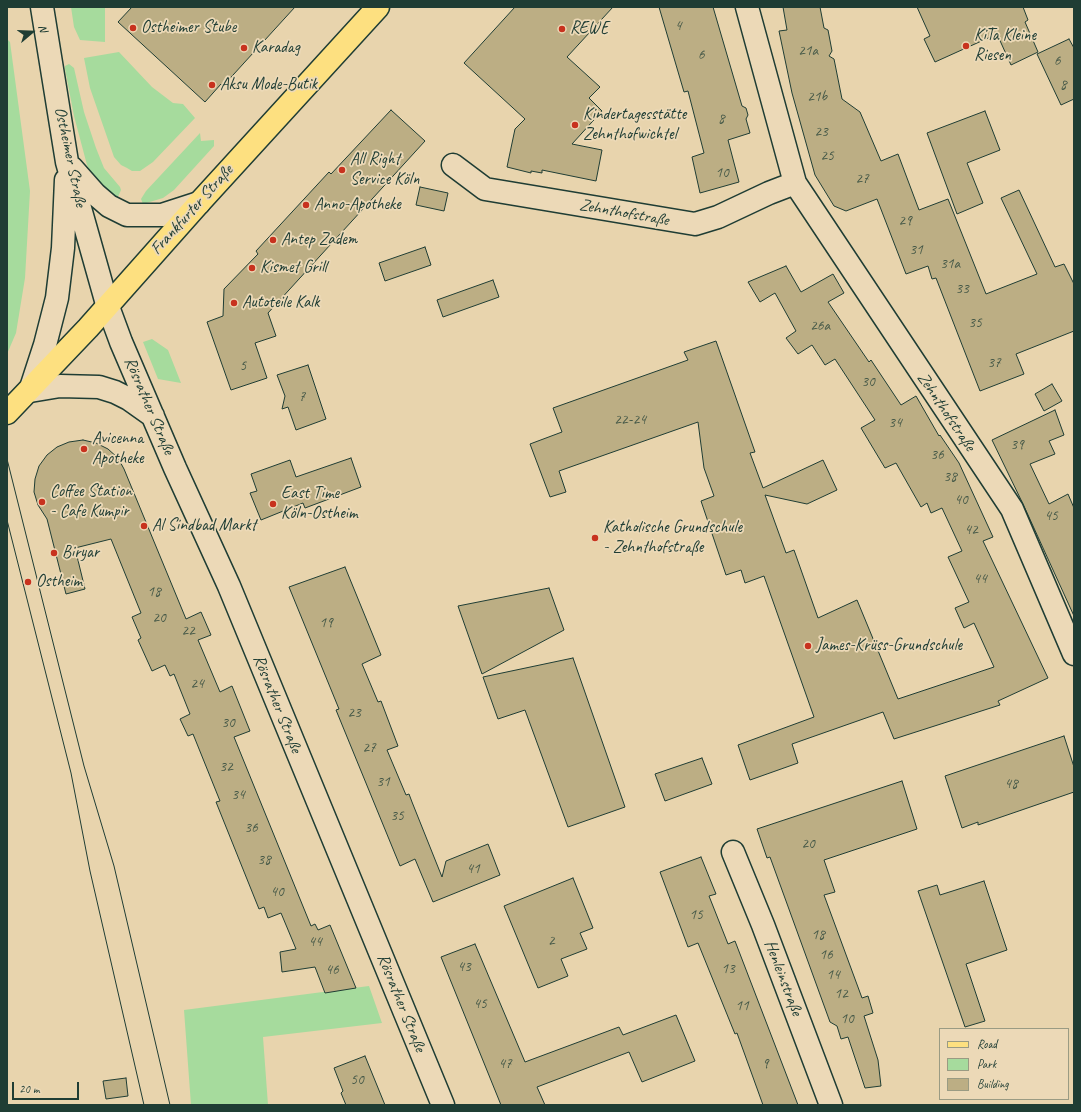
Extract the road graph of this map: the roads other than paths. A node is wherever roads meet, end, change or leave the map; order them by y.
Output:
1 (42, 7) edge
2 (378, 7) edge
3 (747, 7) edge
4 (67, 162) junction
5 (454, 165) dead end
6 (795, 183) junction
7 (199, 203) junction
8 (108, 304) junction
9 (30, 391) junction
10 (7, 413) edge
11 (153, 416) junction
12 (1074, 654) edge
13 (733, 852) dead end
14 (443, 1105) edge
15 (831, 1105) edge

1 - 4 main road, Ostheimer Straße
2 - 7 main road, Frankfurter Straße
3 - 6 main road, Zehnthofstraße
4 - 7 main road
4 - 8 main road, Ostheimer Straße
4 - 9 main road
5 - 6 main road, Zehnthofstraße
6 - 12 main road, Zehnthofstraße
7 - 8 main road, Frankfurter Straße
8 - 9 main road, Frankfurter Straße
8 - 11 main road, Rösrather Straße
9 - 10 main road, Frankfurter Straße
9 - 11 main road
11 - 14 main road, Rösrather Straße
13 - 15 main road, Henleinstraße

